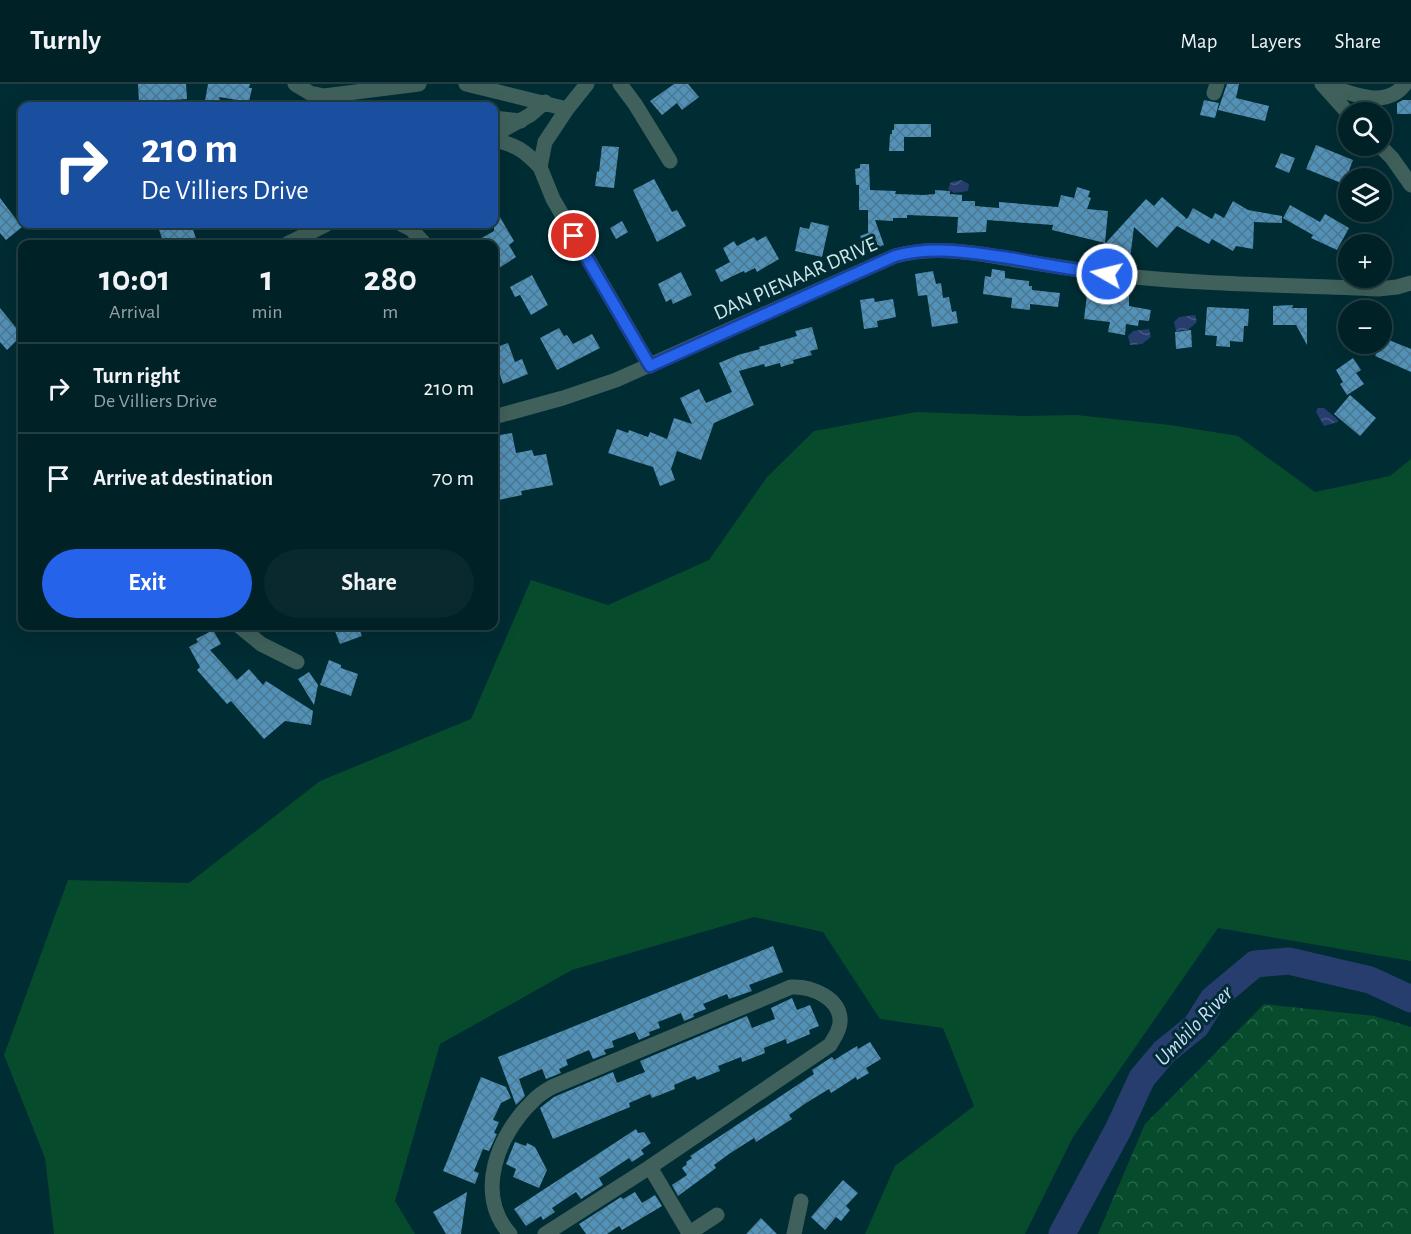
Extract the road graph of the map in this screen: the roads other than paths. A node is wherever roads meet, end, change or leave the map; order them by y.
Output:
1 (295, 84) edge
2 (419, 84) edge
3 (466, 84) edge
4 (587, 84) edge
5 (620, 84) edge
6 (1322, 84) edge
7 (1405, 84) edge
8 (544, 102) junction
9 (1338, 102) edge
10 (567, 109) junction
11 (498, 118) edge
12 (521, 121) junction
13 (498, 133) edge
14 (498, 141) edge
15 (1390, 156) edge
16 (670, 161) dead end
17 (540, 167) junction
18 (1411, 185) edge
19 (319, 228) edge
20 (409, 228) edge
21 (295, 240) edge
22 (421, 240) edge
23 (1411, 283) edge
24 (650, 366) junction
25 (498, 416) edge
26 (244, 630) edge
27 (297, 662) dead end
28 (650, 1167) junction
29 (801, 1201) dead end
30 (717, 1215) dead end
31 (510, 1234) edge
32 (544, 1234) edge
33 (688, 1234) edge
34 (794, 1234) edge

1 - 2 street
3 - 8 street
4 - 10 street
5 - 16 street
6 - 7 street
6 - 9 street
8 - 10 street
8 - 12 street
10 - 17 street
11 - 12 street
12 - 13 street
14 - 17 street
15 - 18 street
17 - 24 street
19 - 21 street
20 - 22 street
23 - 24 street, DAN PIENAAR DRIVE
24 - 25 street, DAN PIENAAR DRIVE
26 - 27 street
28 - 31 street
28 - 32 street
28 - 33 street
29 - 34 street
30 - 33 street

